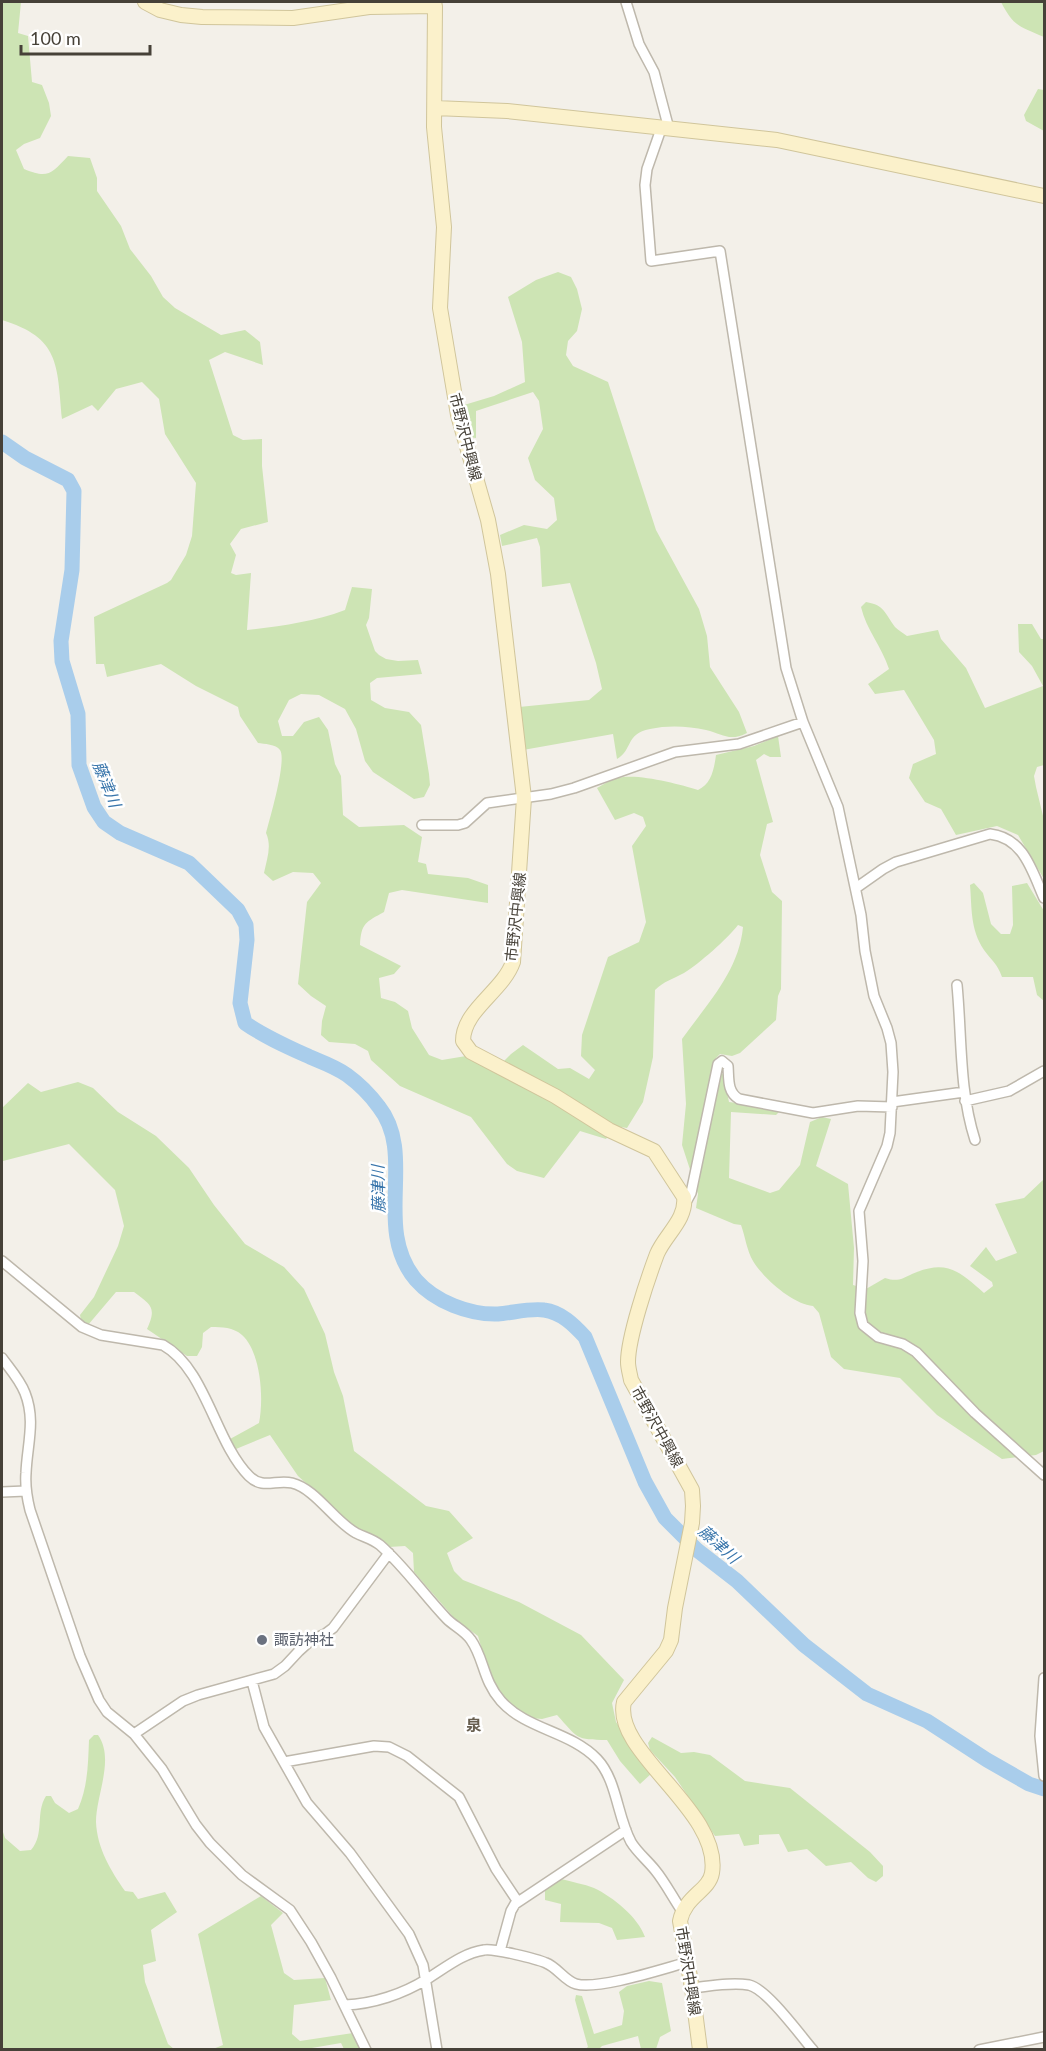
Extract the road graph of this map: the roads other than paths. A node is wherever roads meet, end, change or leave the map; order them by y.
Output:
1 (145, 2) edge
2 (626, 2) edge
3 (435, 4) edge
4 (435, 108) junction
5 (665, 129) junction
6 (1044, 196) edge
7 (803, 722) junction
8 (524, 798) junction
9 (422, 825) dead end
10 (856, 888) junction
11 (1044, 898) edge
12 (957, 985) dead end
13 (1044, 1071) edge
14 (965, 1097) junction
15 (892, 1104) junction
16 (975, 1140) dead end
17 (685, 1204) junction
18 (2, 1261) edge
19 (2, 1358) edge
20 (1044, 1475) edge
21 (26, 1491) junction
22 (2, 1492) edge
23 (389, 1553) junction
24 (1044, 1678) edge
25 (252, 1681) junction
26 (134, 1734) junction
27 (284, 1762) junction
28 (1044, 1776) edge
29 (626, 1830) junction
30 (518, 1902) junction
31 (682, 1911) junction
32 (500, 1951) junction
33 (688, 1962) junction
34 (425, 1981) junction
35 (692, 1988) junction
36 (345, 2005) junction
37 (1044, 2037) edge
38 (366, 2049) edge
39 (437, 2049) edge
40 (700, 2049) edge
41 (813, 2049) edge
42 (979, 2049) edge

1 - 3 main road, 市野沢中興線
2 - 5 street
3 - 4 main road, 市野沢中興線
4 - 5 main road
4 - 8 main road, 市野沢中興線
5 - 6 main road
5 - 7 street
7 - 8 street
7 - 10 street
8 - 9 street
8 - 17 main road, 市野沢中興線
10 - 11 street
10 - 15 street
12 - 14 street
13 - 14 street
14 - 15 street
14 - 16 street
15 - 17 street
15 - 20 street
17 - 31 main road, 市野沢中興線
18 - 23 street
19 - 21 street
21 - 22 street
21 - 26 street
23 - 25 street
23 - 29 street
24 - 28 street
25 - 26 street
25 - 27 street
26 - 36 street
27 - 30 street
27 - 34 street
29 - 30 street
29 - 31 street
30 - 32 street
31 - 33 main road, 市野沢中興線
32 - 33 street
32 - 34 street
33 - 35 main road, 市野沢中興線
34 - 36 street
34 - 39 street
35 - 40 main road, 市野沢中興線
35 - 41 street
36 - 38 street
37 - 42 street

